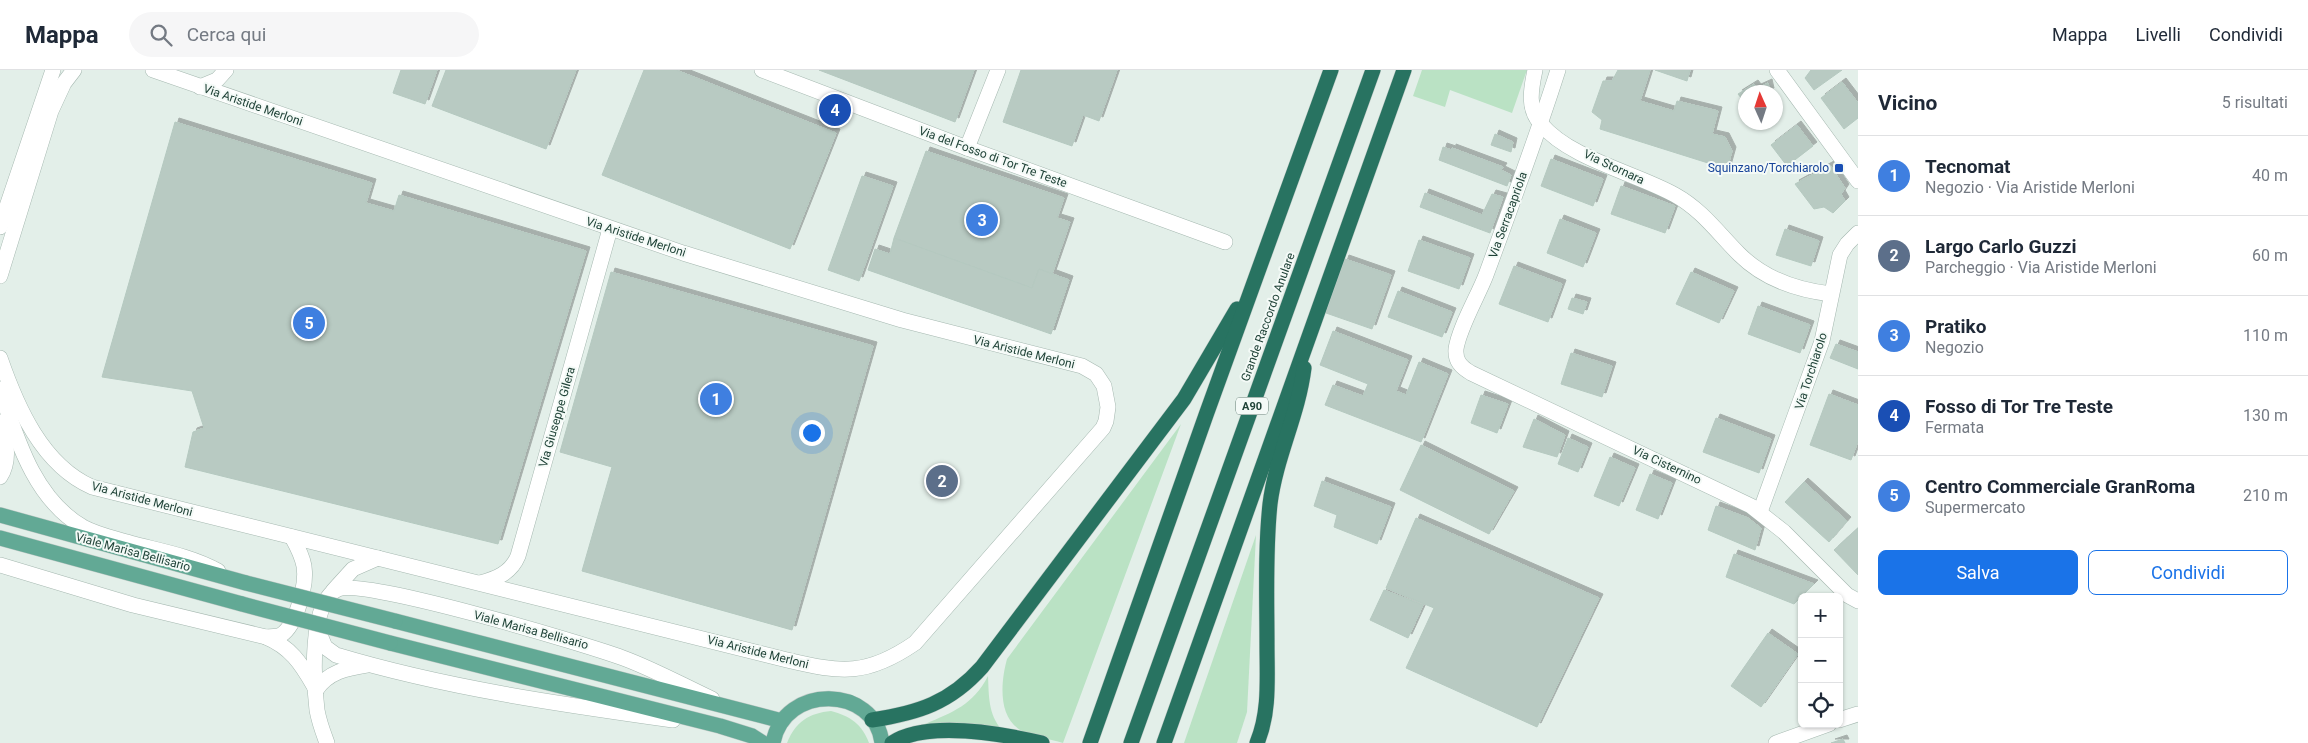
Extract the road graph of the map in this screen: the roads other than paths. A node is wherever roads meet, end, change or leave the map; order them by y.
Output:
1 (53, 70) edge
2 (74, 70) edge
3 (152, 70) edge
4 (226, 70) edge
5 (762, 70) edge
6 (998, 70) edge
7 (1331, 70) edge
8 (1372, 70) edge
9 (1404, 70) edge
10 (1535, 70) edge
11 (1558, 70) edge
12 (1782, 72) edge
13 (200, 87) junction
14 (1541, 125) junction
15 (967, 148) junction
16 (1858, 181) edge
17 (0, 227) edge
18 (610, 229) junction
19 (1858, 233) edge
20 (1225, 242) dead end
21 (0, 276) edge
22 (1258, 276) junction
23 (1831, 294) junction
24 (1308, 338) junction
25 (0, 358) edge
26 (1456, 359) joint
27 (0, 389) edge
28 (0, 422) edge
29 (0, 477) edge
30 (1760, 512) junction
31 (0, 515) edge
32 (292, 537) junction
33 (0, 538) edge
34 (378, 558) junction
35 (0, 565) edge
36 (239, 581) junction
37 (479, 583) junction
38 (334, 591) junction
39 (1858, 601) edge
40 (318, 630) junction
41 (266, 637) junction
42 (371, 665) junction
43 (316, 690) junction
44 (733, 710) junction
45 (1858, 714) edge
46 (1843, 719) edge
47 (872, 720) junction
48 (782, 721) junction
49 (720, 726) junction
50 (1817, 728) edge
51 (327, 743) edge
52 (763, 743) edge
53 (773, 743) edge
54 (882, 743) edge
55 (892, 743) edge
56 (1042, 743) edge
57 (1090, 743) edge
58 (1131, 743) edge
59 (1164, 743) edge
60 (1257, 743) edge
61 (1776, 743) edge

1 - 17 street
2 - 21 street
3 - 13 street, Via Aristide Merloni
4 - 13 street
5 - 15 street, Via del Fosso di Tor Tre Teste
6 - 15 street
7 - 22 highway, Grande Raccordo Anulare
8 - 58 highway, Grande Raccordo Anulare / A90
9 - 24 highway
10 - 14 street, Via Stornara
11 - 14 street, Via Serracapriola
12 - 16 street
13 - 18 street, Via Aristide Merloni
14 - 23 street, Via Stornara
14 - 26 street, Via Serracapriola
15 - 20 street, Via del Fosso di Tor Tre Teste
18 - 37 street, Via Giuseppe Gilera
18 - 37 street, Via Aristide Merloni
19 - 23 street, Via Torchiarolo
22 - 47 highway
22 - 57 highway, Grande Raccordo Anulare
23 - 30 street, Via Torchiarolo
24 - 59 highway
24 - 60 highway
25 - 32 street, Via Aristide Merloni
26 - 30 street, Via Cisternino
27 - 36 street
28 - 29 street
30 - 39 street, Via Cisternino
31 - 36 main road, Viale Marisa Bellisario
32 - 34 street, Via Aristide Merloni
32 - 41 street
33 - 49 main road, Viale Marisa Bellisario, bridge
34 - 37 street, Via Aristide Merloni
34 - 38 street
35 - 41 street
36 - 44 main road, Viale Marisa Bellisario, bridge
38 - 40 street
38 - 44 street, Viale Marisa Bellisario
40 - 42 street, Viale Marisa Bellisario
40 - 43 street
41 - 43 street
42 - 43 street, Viale Marisa Bellisario
42 - 49 street, Viale Marisa Bellisario
43 - 51 street
44 - 48 main road, Viale Marisa Bellisario
45 - 46 street
47 - 48 main road
47 - 54 main road
48 - 53 main road
49 - 52 main road, Viale Marisa Bellisario
50 - 61 street
55 - 56 highway

